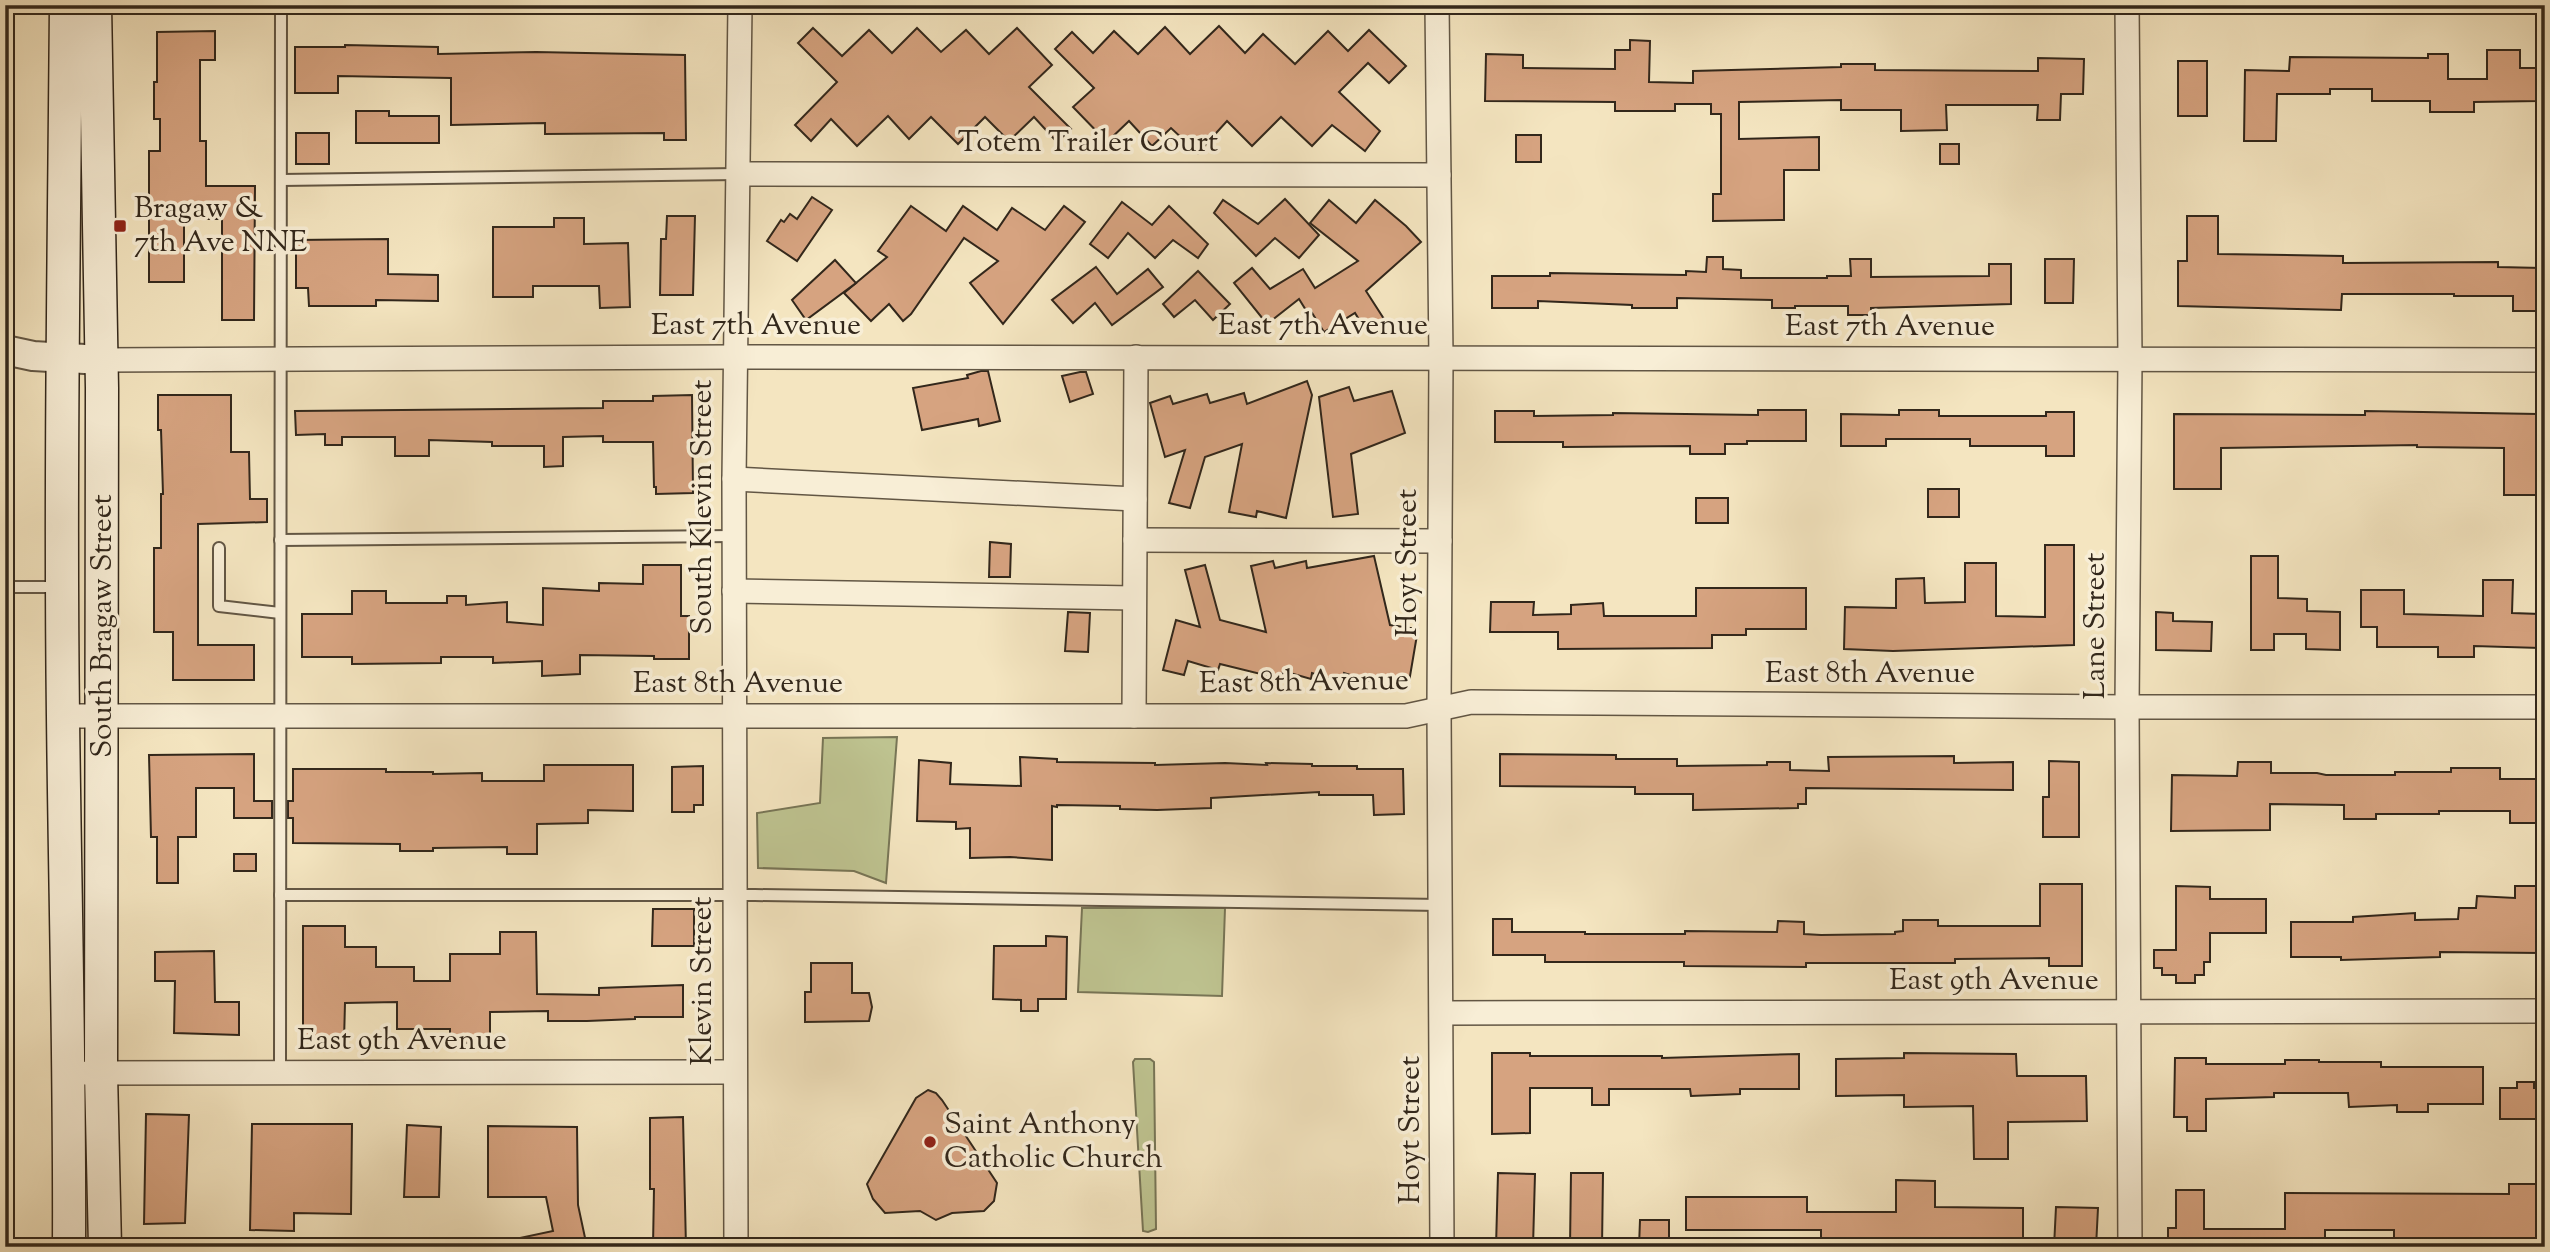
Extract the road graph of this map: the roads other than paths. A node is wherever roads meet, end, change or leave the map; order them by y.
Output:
1 (66, 5) edge
2 (95, 5) edge
3 (281, 5) edge
4 (740, 5) edge
5 (1437, 5) edge
6 (2127, 5) edge
7 (738, 174) junction
8 (1439, 174) junction
9 (281, 180) junction
10 (5, 350) edge
11 (735, 357) junction
12 (1136, 357) junction
13 (1441, 358) junction
14 (62, 359) junction
15 (2130, 359) junction
16 (102, 360) junction
17 (281, 360) junction
18 (2545, 360) edge
19 (734, 479) junction
20 (1135, 499) junction
21 (734, 536) junction
22 (281, 540) junction
23 (1135, 540) junction
24 (1440, 541) junction
25 (219, 548) dead end
26 (5, 587) edge
27 (63, 587) junction
28 (734, 591) junction
29 (1134, 598) junction
30 (280, 613) junction
31 (2127, 707) junction
32 (2545, 707) edge
33 (1439, 709) junction
34 (63, 716) junction
35 (280, 716) junction
36 (735, 716) junction
37 (1134, 716) junction
38 (103, 717) junction
39 (280, 895) junction
40 (735, 895) junction
41 (1441, 905) junction
42 (2545, 1011) edge
43 (1442, 1013) junction
44 (2130, 1013) junction
45 (735, 1072) junction
46 (70, 1073) junction
47 (101, 1073) junction
48 (280, 1073) junction
49 (69, 1247) edge
50 (105, 1247) edge
51 (736, 1247) edge
52 (1442, 1247) edge
53 (2130, 1247) edge

1 - 14 main road, South Bragaw Street
2 - 16 main road, South Bragaw Street
3 - 9 lane
4 - 7 street, South Klevin Street
5 - 8 street, Hoyt Street
6 - 15 street, Lane Street
7 - 8 street, Totem Trailer Court
7 - 9 lane
7 - 11 street, South Klevin Street
8 - 13 street, Hoyt Street
9 - 17 lane
10 - 14 street
11 - 12 street, East 7th Avenue
11 - 17 street, East 7th Avenue
11 - 19 street, South Klevin Street
12 - 13 street, East 7th Avenue
12 - 20 street
13 - 15 street, East 7th Avenue
13 - 24 street, Hoyt Street
14 - 16 street
14 - 27 main road, South Bragaw Street
15 - 18 street, East 7th Avenue
15 - 31 street, Lane Street
16 - 17 street, East 7th Avenue
16 - 38 main road, South Bragaw Street
17 - 22 lane
19 - 20 street
19 - 21 street, South Klevin Street
20 - 23 street
21 - 22 lane
21 - 28 street, South Klevin Street
22 - 30 lane
23 - 24 street
23 - 29 street
24 - 33 street, Hoyt Street
25 - 30 lane
26 - 27 lane
27 - 34 main road, South Bragaw Street
28 - 29 street
28 - 36 street, South Klevin Street
29 - 37 street
30 - 35 lane
31 - 32 street, East 8th Avenue
31 - 33 street, East 8th Avenue
31 - 44 street, Lane Street
33 - 37 street, East 8th Avenue
33 - 41 street, Hoyt Street
34 - 38 street, East 8th Avenue
34 - 46 main road, South Bragaw Street
35 - 36 street, East 8th Avenue
35 - 38 street, East 8th Avenue
35 - 39 lane
36 - 37 street, East 8th Avenue
36 - 40 street, Klevin Street
38 - 47 main road, South Bragaw Street
39 - 40 lane
39 - 48 lane
40 - 41 lane
40 - 45 street, Klevin Street
41 - 43 street, Hoyt Street
42 - 44 street, East 9th Avenue
43 - 44 street, East 9th Avenue
43 - 52 street, Hoyt Street
44 - 53 street, Lane Street
45 - 48 street, East 9th Avenue
45 - 51 street, Klevin Street
46 - 47 street, East 9th Avenue
46 - 49 main road, South Bragaw Street
47 - 48 street, East 9th Avenue
47 - 50 main road, South Bragaw Street

